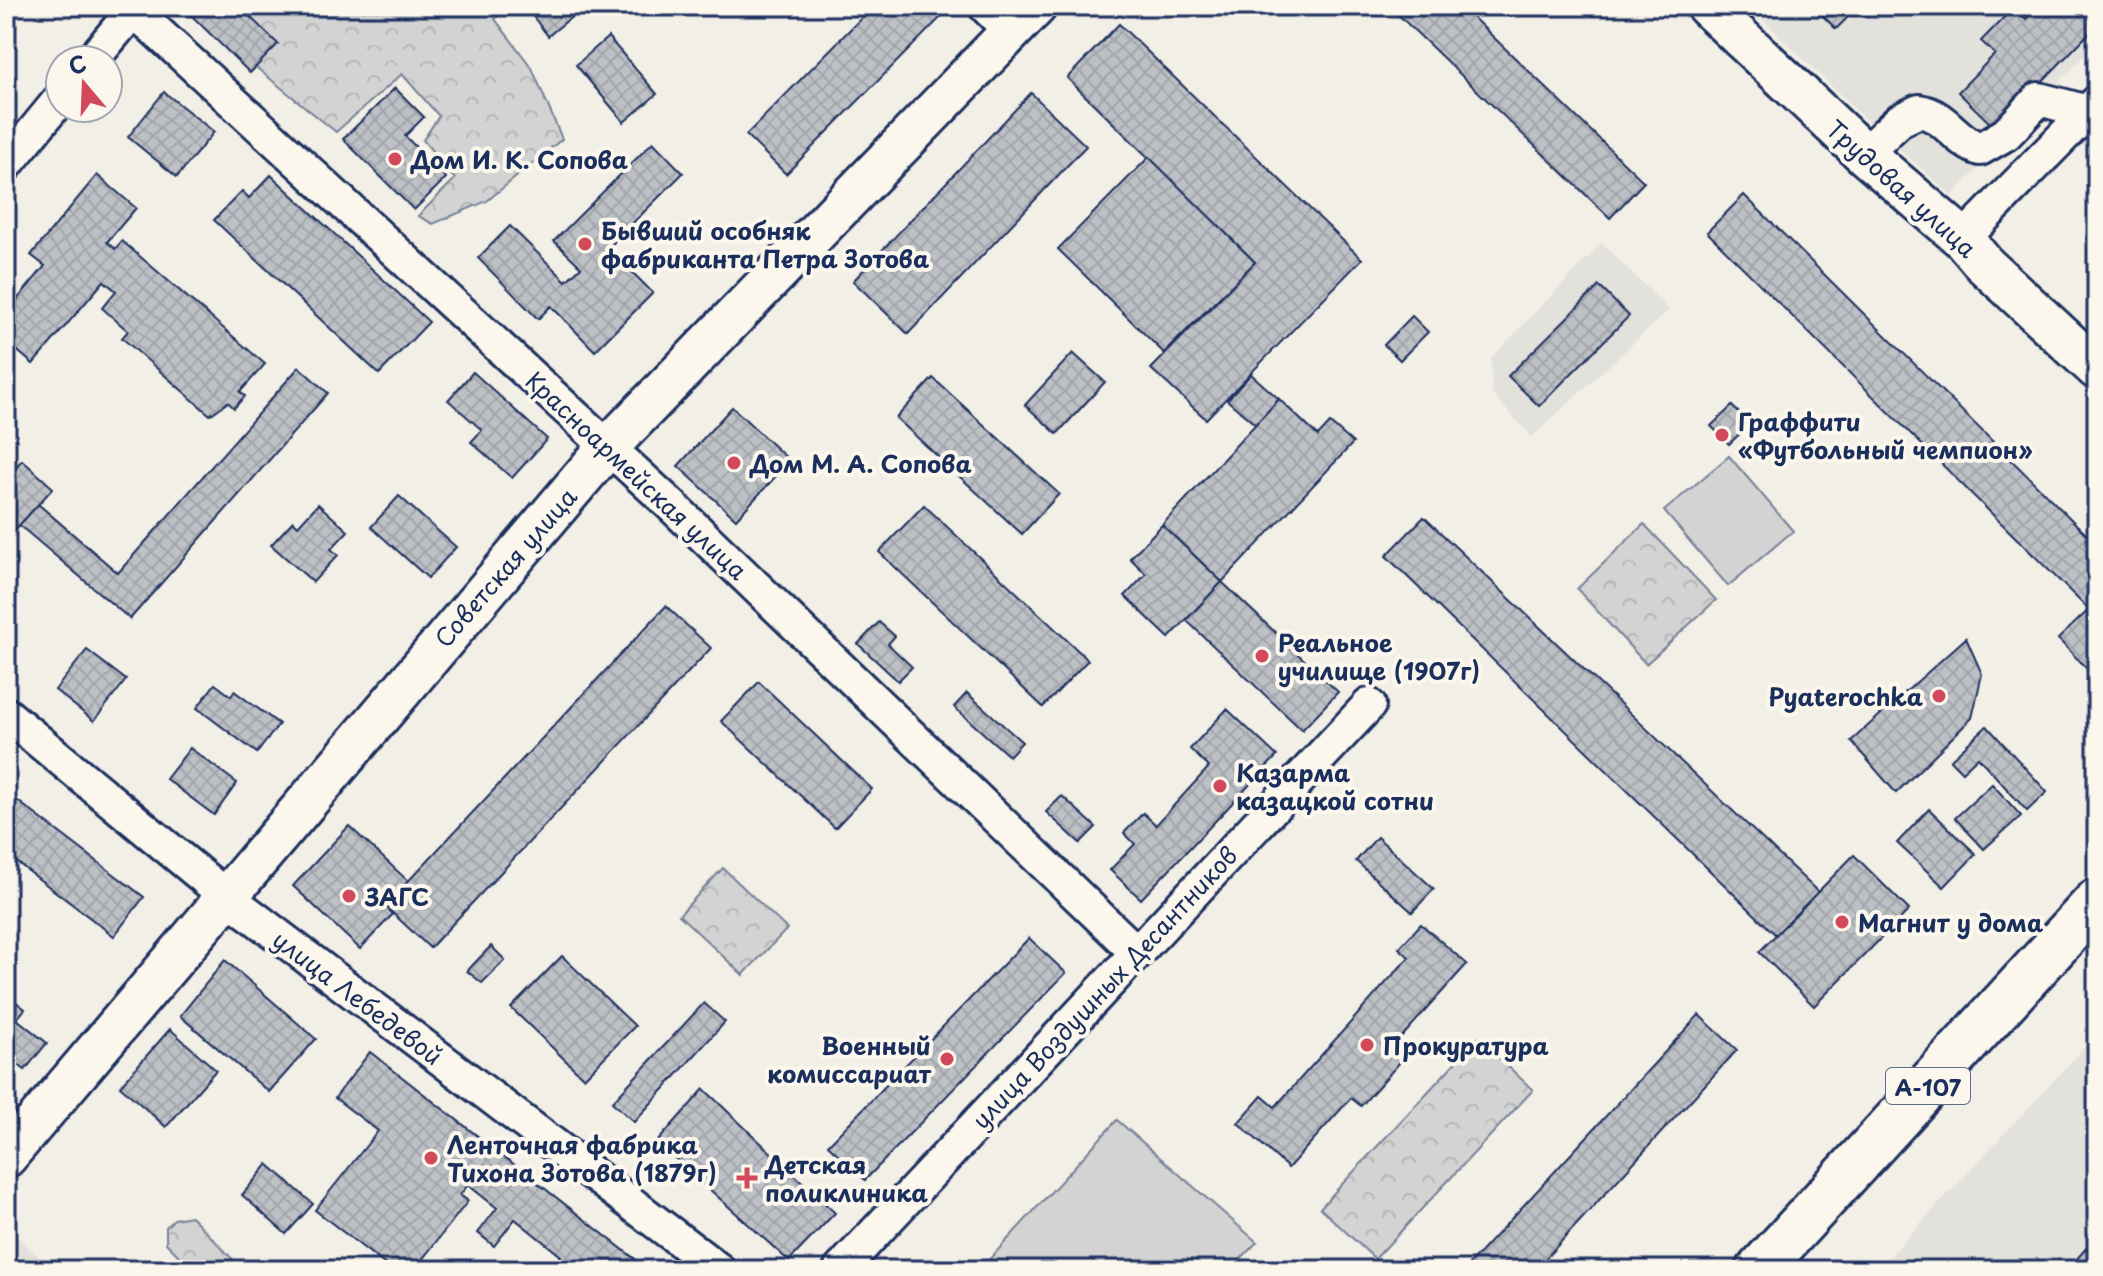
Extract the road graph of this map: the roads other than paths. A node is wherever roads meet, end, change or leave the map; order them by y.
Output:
1 (1707, 6) edge
2 (133, 7) edge
3 (1010, 14) edge
4 (104, 44) edge
5 (2092, 107) edge
6 (44, 119) edge
7 (1864, 154) junction
8 (6, 165) edge
9 (1963, 239) junction
10 (2097, 369) edge
11 (608, 447) junction
12 (1369, 705) dead end
13 (6, 714) edge
14 (226, 896) junction
15 (2097, 901) edge
16 (1136, 952) junction
17 (6, 1157) edge
18 (719, 1270) edge
19 (840, 1270) edge
20 (1759, 1270) edge

1 - 7 street, Трудовая улица
2 - 4 street
2 - 11 street, Красноармейская улица
3 - 11 street, Советская улица
5 - 7 street
5 - 9 street
6 - 8 street
7 - 9 street, Трудовая улица
9 - 10 street, Трудовая улица
11 - 14 street, Советская улица
11 - 16 street, Красноармейская улица
12 - 16 street, улица Воздушных Десантников
13 - 14 street, улица Лебедевой
14 - 17 street, Советская улица
14 - 18 street, улица Лебедевой
15 - 20 main road, А-107
16 - 19 street, улица Воздушных Десантников

